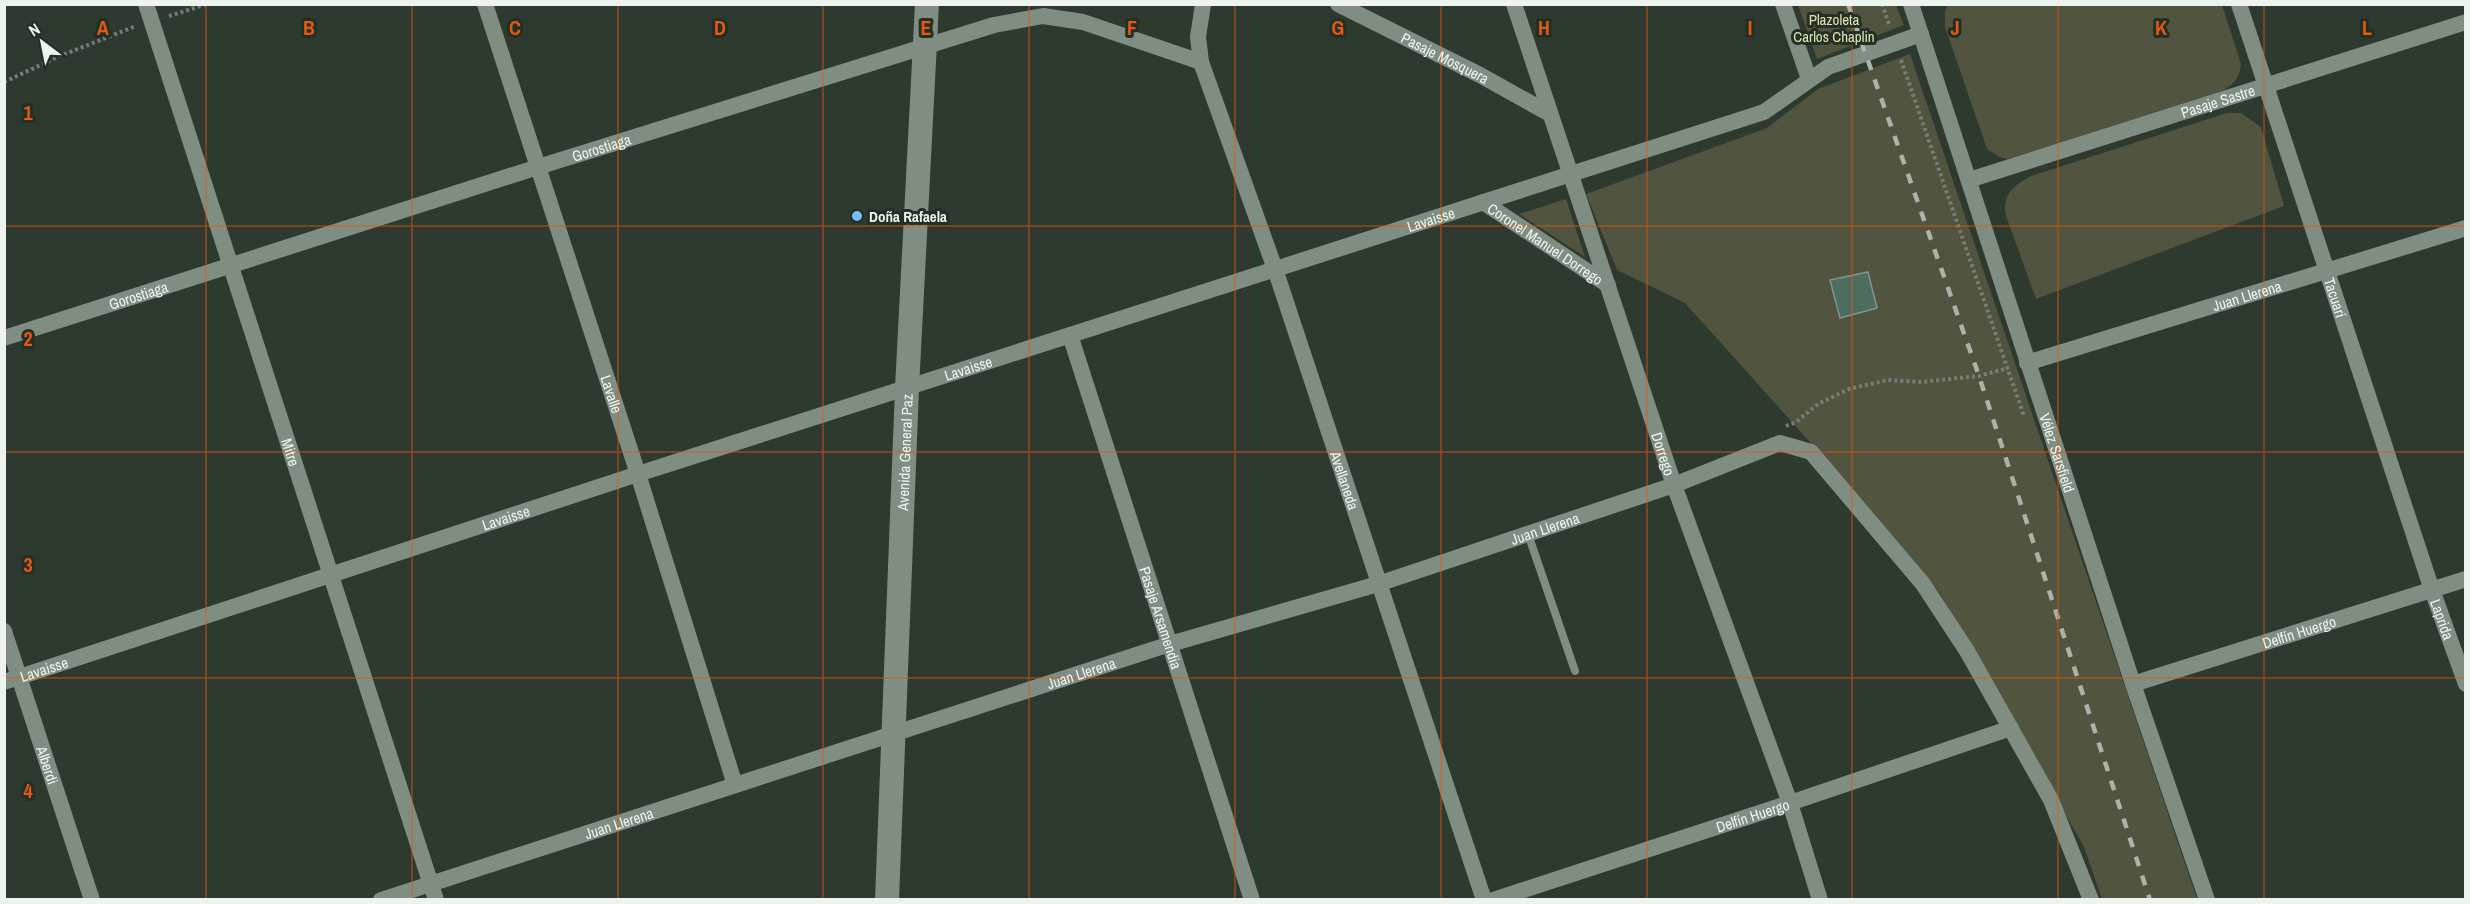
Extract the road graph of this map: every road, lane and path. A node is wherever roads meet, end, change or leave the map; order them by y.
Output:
1 (146, 4) edge
2 (207, 4) edge
3 (485, 4) edge
4 (927, 4) edge
5 (1203, 4) edge
6 (1338, 4) edge
7 (1514, 4) edge
8 (1782, 4) edge
9 (1882, 4) edge
10 (1911, 4) edge
11 (2239, 4) edge
12 (151, 21) junction
13 (2466, 22) edge
14 (1921, 34) junction
15 (1895, 43) junction
16 (925, 45) junction
17 (1202, 62) junction
18 (1809, 79) junction
19 (4, 82) edge
20 (2265, 85) junction
21 (1550, 114) junction
22 (538, 167) junction
23 (1571, 174) junction
24 (1969, 180) junction
25 (1483, 202) junction
26 (2466, 228) edge
27 (230, 265) junction
28 (1275, 269) junction
29 (2327, 272) junction
30 (1608, 285) junction
31 (1070, 335) junction
32 (4, 338) edge
33 (2027, 363) junction
34 (2008, 368) junction
35 (907, 388) junction
36 (2027, 425) dead end
37 (1780, 443) junction
38 (638, 474) junction
39 (1674, 485) junction
40 (1528, 534) junction
41 (332, 575) junction
42 (2466, 579) edge
43 (1378, 584) junction
44 (2432, 590) junction
45 (4, 631) edge
46 (1170, 644) junction
47 (1575, 671) dead end
48 (12, 679) edge
49 (2133, 684) junction
50 (2466, 684) edge
51 (2012, 728) junction
52 (893, 733) junction
53 (735, 784) junction
54 (1790, 803) junction
55 (433, 892) edge
56 (92, 900) edge
57 (381, 900) edge
58 (887, 900) edge
59 (1251, 900) edge
60 (1484, 900) edge
61 (1493, 900) edge
62 (1820, 900) edge
63 (2091, 900) edge
64 (2207, 900) edge

1 - 12 street, Mitre
2 - 12 path
3 - 22 street, Lavalle
4 - 16 main road, Avenida General Paz
5 - 17 street, Avellaneda
6 - 21 street, Pasaje Mosquera
7 - 21 street, Dorrego
8 - 18 street
9 - 15 path
10 - 14 street, Vélez Sarsfield
11 - 20 street, Tacuarí
12 - 19 path
12 - 27 street, Mitre
13 - 20 street, Pasaje Sastre
14 - 15 street, Lavaisse
14 - 24 street, Vélez Sarsfield
15 - 18 street, Lavaisse
15 - 34 path
16 - 17 street, Gorostiaga
16 - 22 street, Gorostiaga
16 - 35 main road, Avenida General Paz
17 - 28 street, Avellaneda
18 - 23 street, Lavaisse
20 - 24 street, Pasaje Sastre
20 - 29 street, Tacuarí
21 - 23 street, Dorrego
22 - 27 street, Gorostiaga
22 - 38 street, Lavalle
23 - 25 street, Lavaisse
23 - 30 street, Dorrego
24 - 33 street, Vélez Sarsfield
25 - 28 street, Lavaisse
25 - 30 street, Coronel Manuel Dorrego
26 - 29 street, Juan Llerena
27 - 32 street, Gorostiaga
27 - 41 street, Mitre
28 - 31 street, Lavaisse
28 - 43 street, Avellaneda
29 - 33 street, Juan Llerena
29 - 44 street, Tacuarí
30 - 39 street, Dorrego
31 - 35 street, Lavaisse
31 - 46 street, Pasaje Arsamendia
33 - 34 path
33 - 49 street, Vélez Sarsfield
34 - 36 path
34 - 37 path
35 - 38 street, Lavaisse
35 - 52 main road, Avenida General Paz
37 - 39 street, Juan Llerena
37 - 51 street
38 - 41 street, Lavaisse
38 - 53 street, Lavalle
39 - 40 street, Juan Llerena
39 - 54 street, Dorrego
40 - 43 street, Juan Llerena
40 - 47 lane
41 - 48 street, Lavaisse
41 - 55 street, Mitre
42 - 44 street, Delfín Huergo
43 - 46 street, Juan Llerena
43 - 60 street, Avellaneda
44 - 49 street, Delfín Huergo
44 - 50 street, Laprida
45 - 48 street, Alberdi
46 - 52 street, Juan Llerena
46 - 59 street, Pasaje Arsamendia
48 - 56 street, Alberdi
49 - 64 street, Vélez Sarsfield
51 - 54 street, Delfín Huergo
51 - 63 street
52 - 53 street, Juan Llerena
52 - 58 main road, Avenida General Paz
53 - 55 street, Juan Llerena
54 - 61 street, Delfín Huergo
54 - 62 street, Dorrego
55 - 57 street, Juan Llerena

